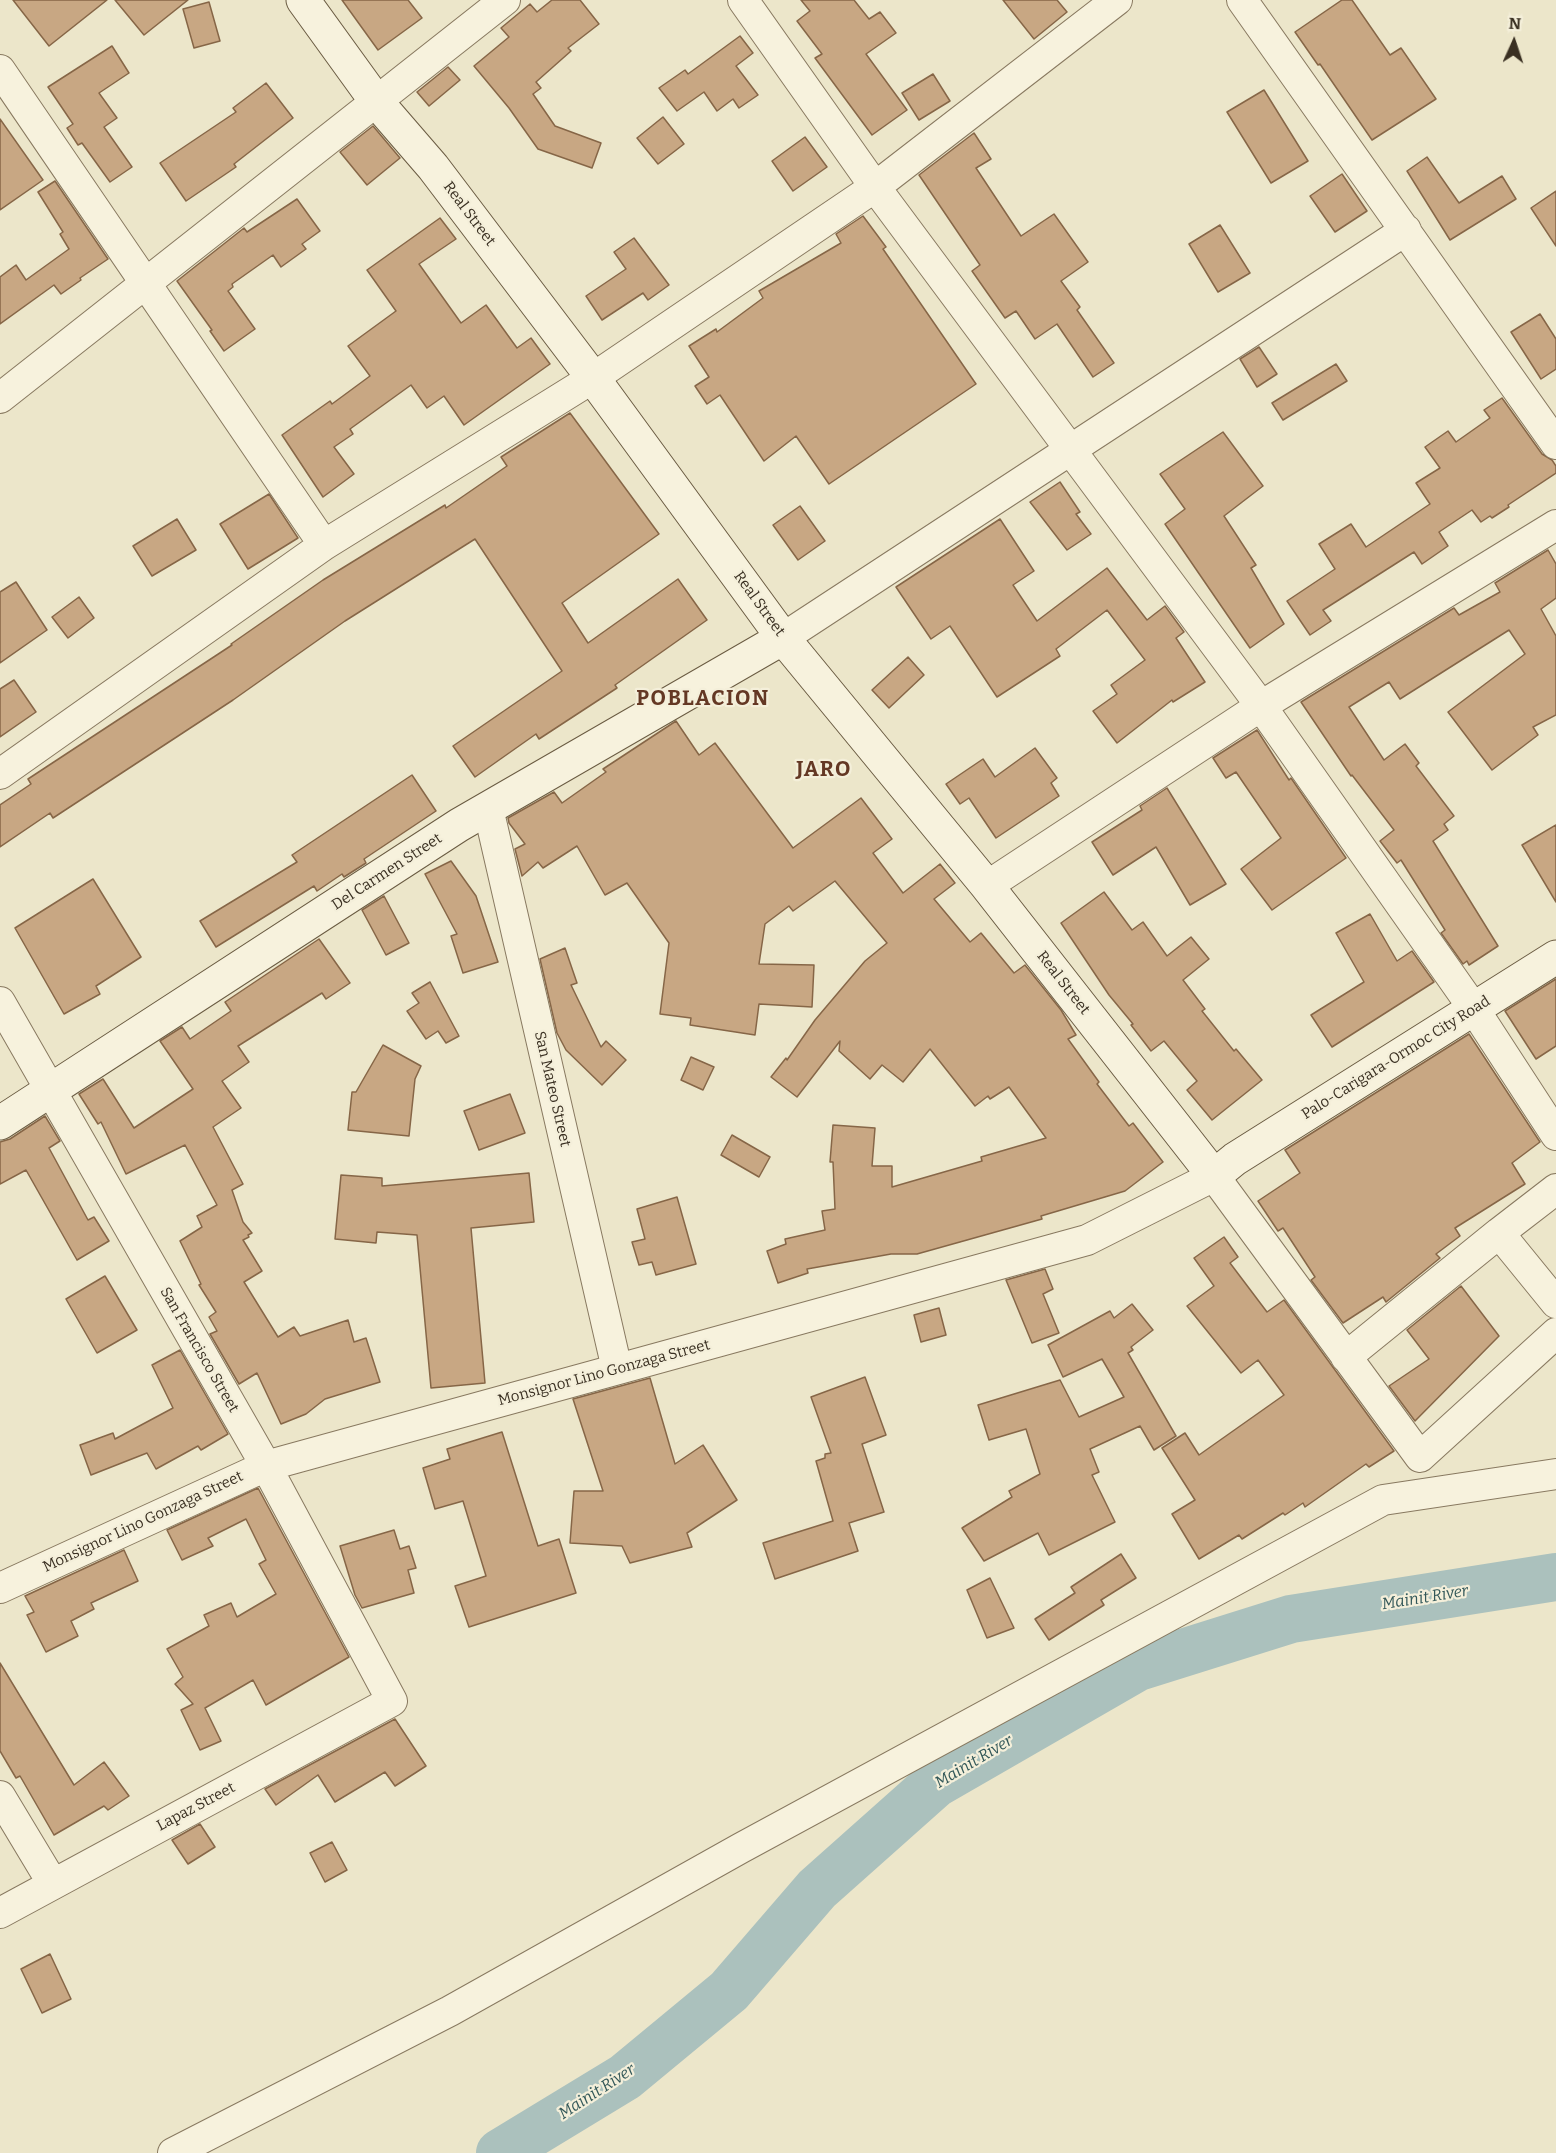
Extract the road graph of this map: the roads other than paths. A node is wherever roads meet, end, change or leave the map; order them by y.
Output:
1 (303, 0) edge
2 (505, 0) edge
3 (743, 0) edge
4 (1117, 0) edge
5 (1242, 0) edge
6 (0, 70) edge
7 (376, 102) junction
8 (875, 188) junction
9 (1406, 230) junction
10 (145, 284) junction
11 (593, 378) junction
12 (0, 398) edge
13 (1556, 444) edge
14 (1072, 450) junction
15 (1556, 525) edge
16 (324, 545) junction
17 (783, 638) junction
18 (1261, 706) junction
19 (0, 774) edge
20 (488, 808) junction
21 (987, 886) junction
22 (1556, 957) edge
23 (0, 1002) edge
24 (1474, 1010) junction
25 (50, 1090) junction
26 (0, 1123) edge
27 (1556, 1135) edge
28 (1225, 1167) junction
29 (1556, 1189) edge
30 (1499, 1233) junction
31 (1556, 1303) edge
32 (1556, 1333) edge
33 (1346, 1357) junction
34 (617, 1369) junction
35 (266, 1466) junction
36 (1556, 1474) edge
37 (0, 1588) edge
38 (392, 1701) joint
39 (0, 1796) edge
40 (53, 1884) junction
41 (0, 1913) edge
42 (173, 2153) edge

1 - 7 main road, Real Street
2 - 7 street
3 - 8 street
4 - 8 street
5 - 9 street
6 - 10 street
7 - 10 street
7 - 11 main road, Real Street
8 - 11 street
8 - 14 street
9 - 13 street
9 - 14 street
10 - 12 street
10 - 16 street
11 - 16 street
11 - 17 main road, Real Street
14 - 17 street
14 - 18 street
15 - 18 street
16 - 19 street
17 - 20 main road, Del Carmen Street
17 - 21 main road, Real Street
18 - 21 street
18 - 24 street
20 - 25 main road, Del Carmen Street
20 - 34 street, San Mateo Street
21 - 28 main road, Real Street
22 - 24 main road, Palo-Carigara-Ormoc City Road
23 - 25 street, San Francisco Street
24 - 27 street
24 - 28 main road, Palo-Carigara-Ormoc City Road
25 - 26 main road, Del Carmen Street
25 - 35 street, San Francisco Street
28 - 33 street
28 - 34 street, Monsignor Lino Gonzaga Street
29 - 30 street
30 - 31 street
30 - 33 street
32 - 33 street
34 - 35 street, Monsignor Lino Gonzaga Street
35 - 37 street, Monsignor Lino Gonzaga Street
35 - 38 street, San Francisco Street
36 - 42 street
38 - 40 street, Lapaz Street
39 - 40 street
40 - 41 street, Lapaz Street

